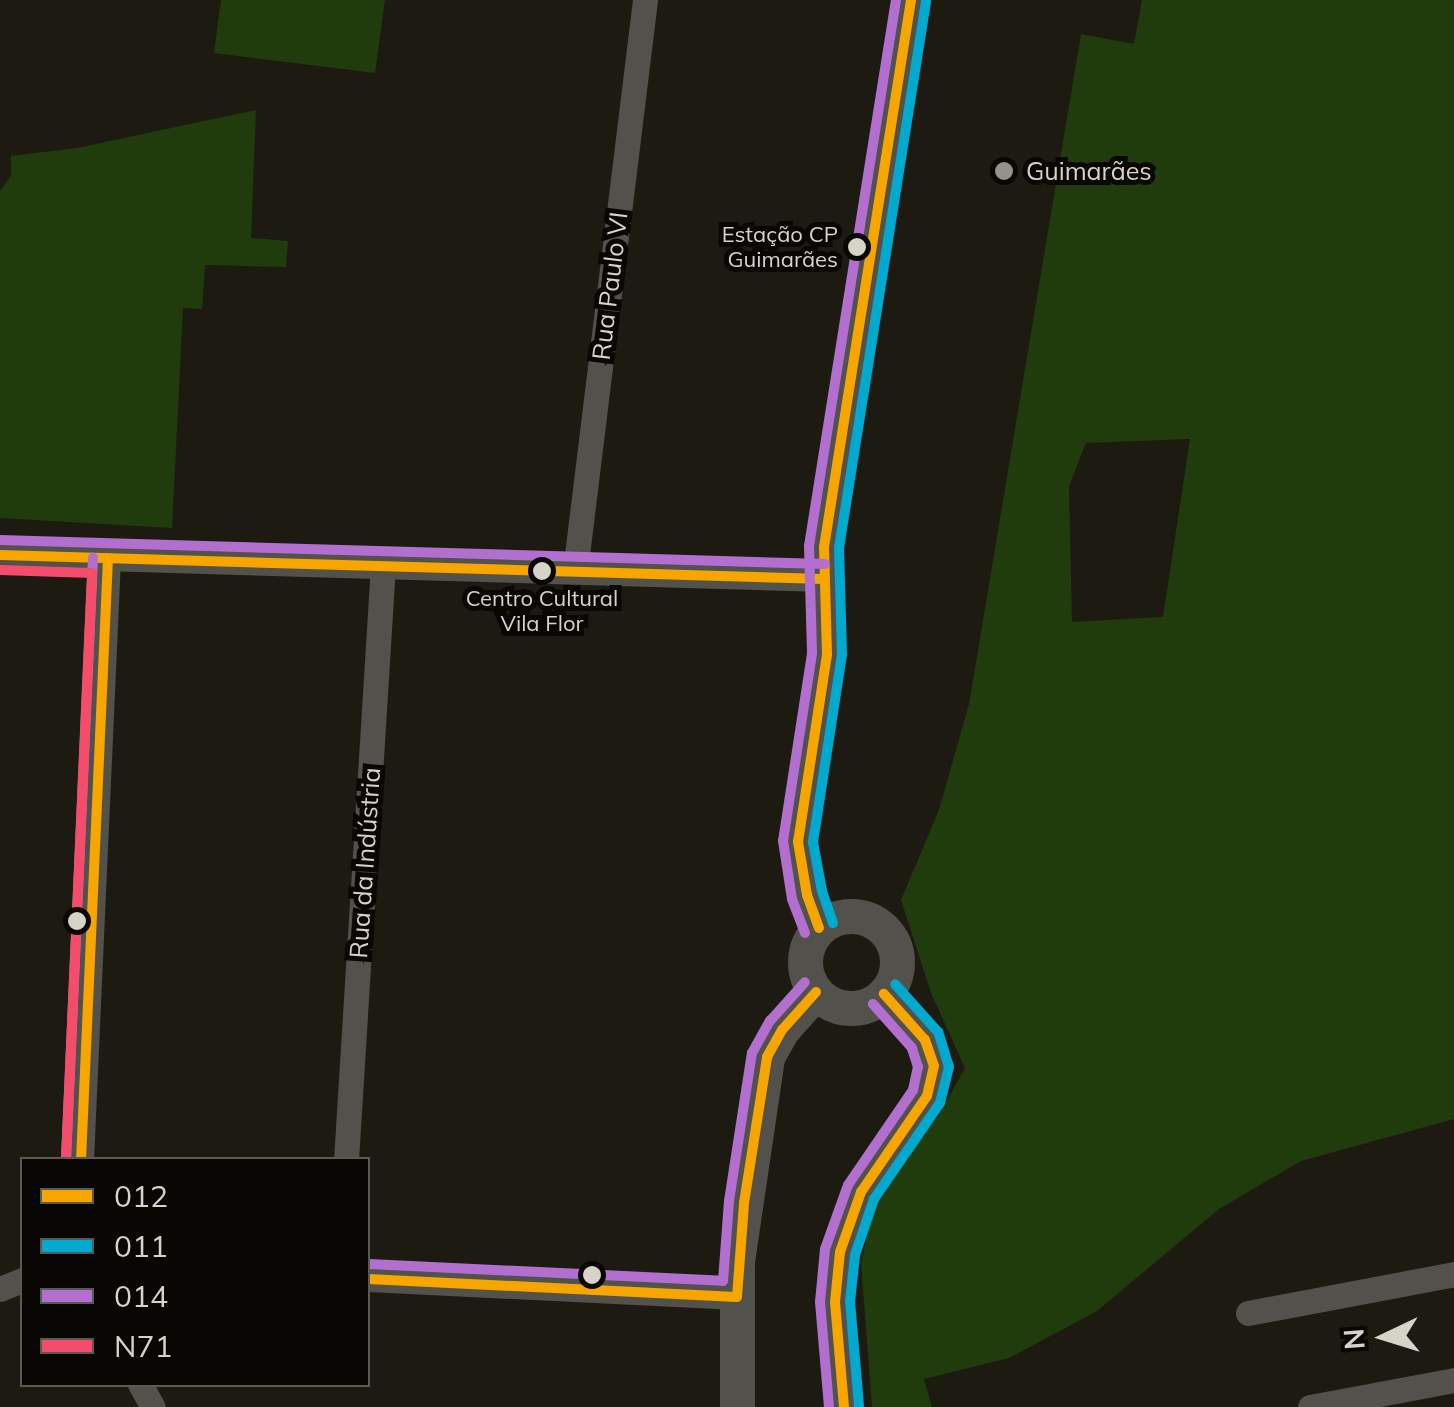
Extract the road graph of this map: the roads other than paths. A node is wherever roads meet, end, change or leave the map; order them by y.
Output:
1 (645, 0) edge
2 (908, 0) edge
3 (0, 555) edge
4 (108, 560) junction
5 (384, 566) junction
6 (575, 571) junction
7 (825, 578) junction
8 (820, 928) junction
9 (816, 992) junction
10 (884, 994) junction
11 (80, 1157) edge
12 (346, 1157) edge
13 (1454, 1274) edge
14 (370, 1279) edge
15 (737, 1297) junction
16 (1248, 1313) dead end
17 (1454, 1380) edge
18 (736, 1407) edge
19 (844, 1407) edge
20 (1310, 1407) edge

1 - 6 street, Rua Paulo VI
2 - 7 street
3 - 4 street
4 - 5 street
4 - 11 street
5 - 6 street
5 - 12 street, Rua da Indústria
6 - 7 street
7 - 8 street
8 - 9 street
8 - 10 street
9 - 10 street
9 - 15 street
10 - 19 street
13 - 16 street
14 - 15 street
15 - 18 street
17 - 20 street

